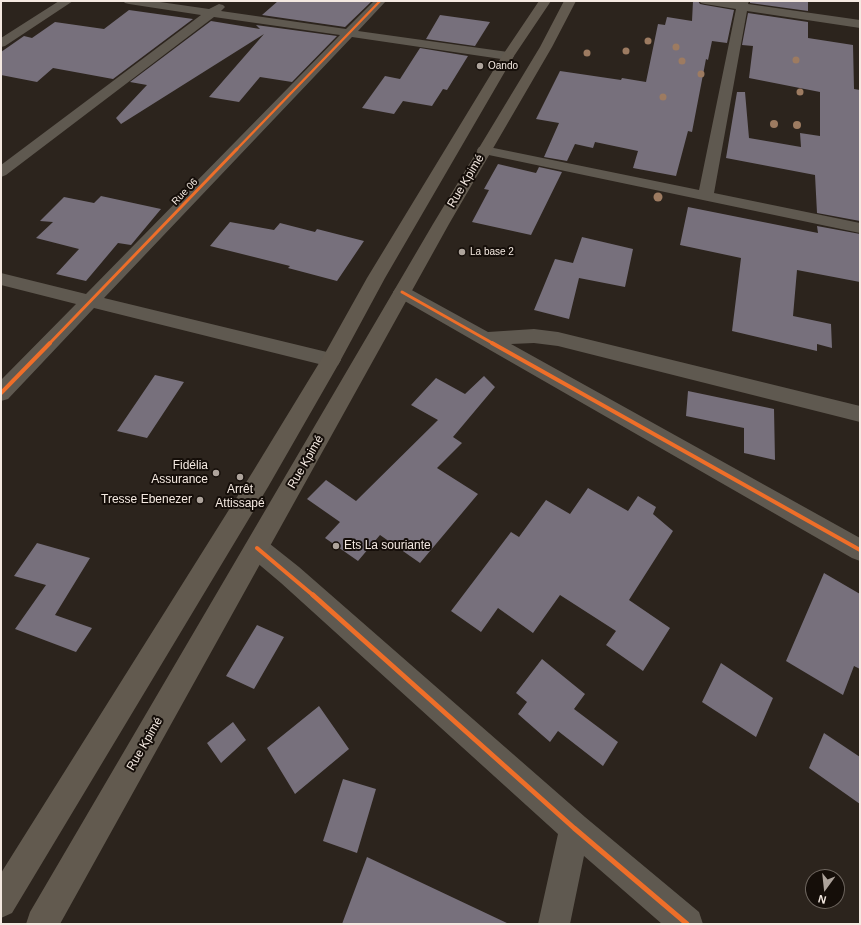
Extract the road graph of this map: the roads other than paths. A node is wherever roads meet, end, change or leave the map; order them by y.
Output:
1 (67, 1) edge
2 (129, 1) edge
3 (226, 1) edge
4 (380, 1) edge
5 (545, 1) edge
6 (570, 1) edge
7 (705, 1) edge
8 (742, 4) edge
9 (212, 12) junction
10 (860, 24) edge
11 (348, 34) junction
12 (1, 43) edge
13 (508, 56) junction
14 (484, 150) junction
15 (1, 172) edge
16 (706, 196) junction
17 (860, 228) edge
18 (1, 279) edge
19 (402, 292) junction
20 (90, 301) junction
21 (486, 339) junction
22 (331, 360) junction
23 (1, 393) edge
24 (860, 414) edge
25 (257, 548) junction
26 (860, 550) edge
27 (574, 828) junction
28 (1, 902) edge
29 (42, 924) edge
30 (554, 924) edge
31 (687, 924) edge

1 - 12 street
2 - 9 street
3 - 9 street
4 - 11 street, Rue 06
5 - 13 main road
6 - 14 main road, Rue Kpimé
7 - 8 street
8 - 10 street
8 - 16 street
9 - 11 street
9 - 15 street
11 - 13 street
11 - 20 street, Rue 06
13 - 22 main road
14 - 16 street
14 - 19 main road, Rue Kpimé
16 - 17 street
18 - 20 street
19 - 21 street
19 - 25 main road, Rue Kpimé
20 - 22 street
20 - 23 street, Rue 06
21 - 24 street
21 - 26 street
22 - 28 main road
25 - 27 street
25 - 29 main road, Rue Kpimé
27 - 30 street
27 - 31 street

